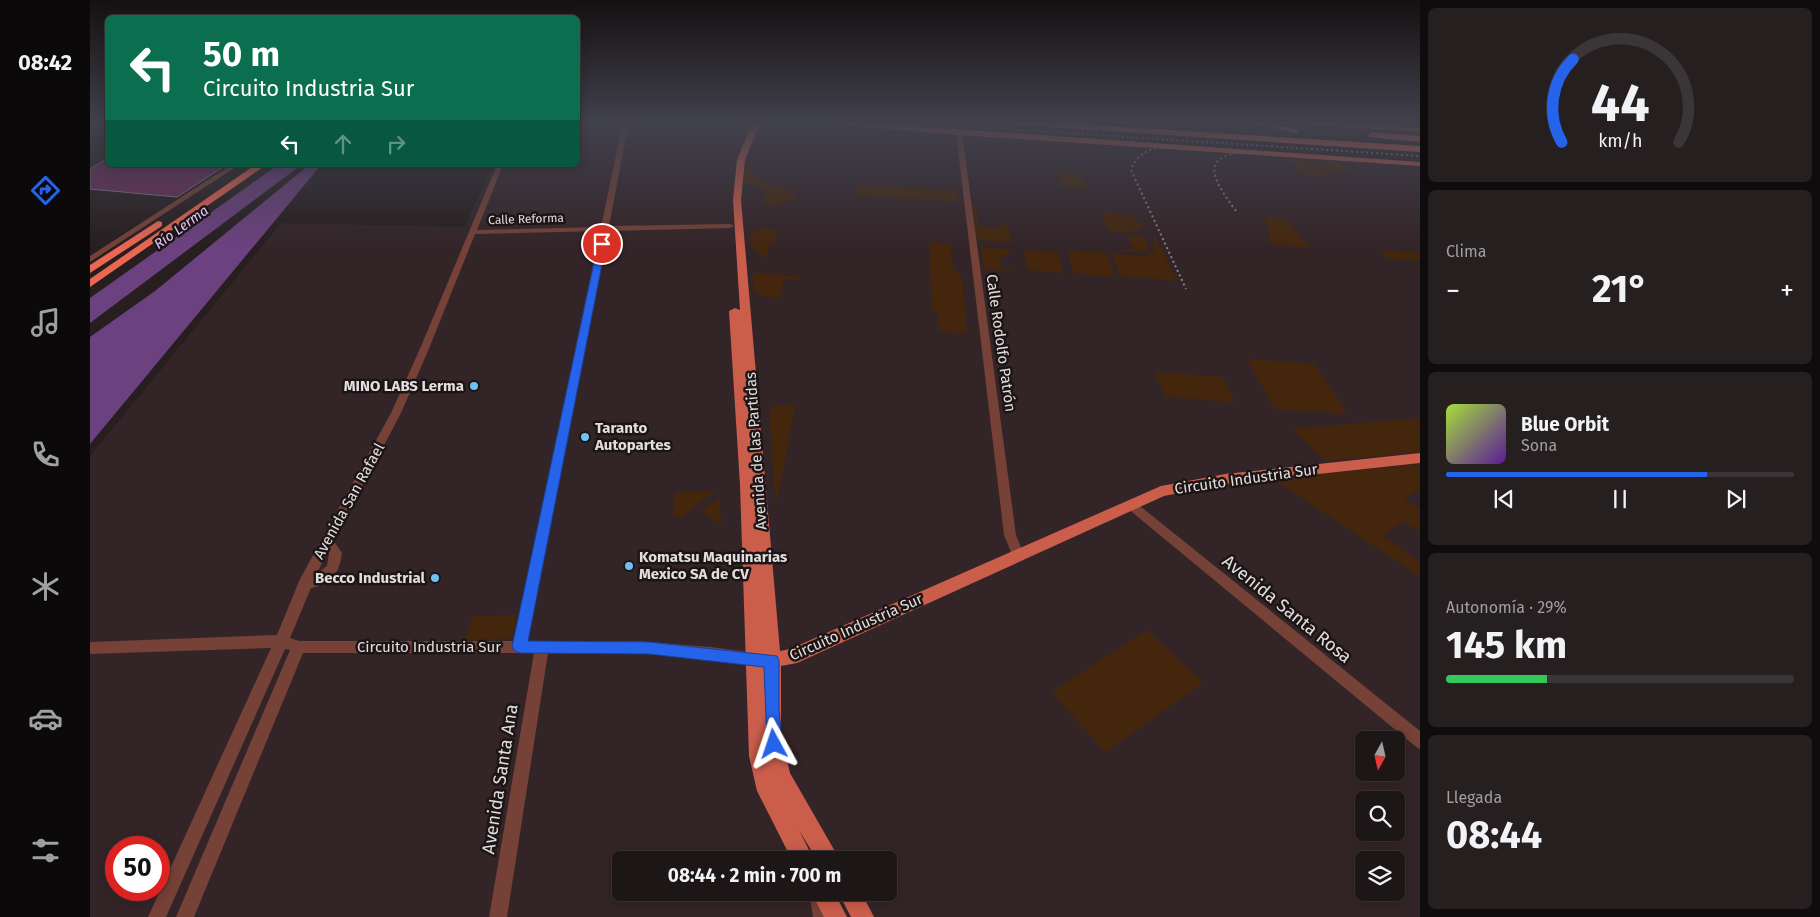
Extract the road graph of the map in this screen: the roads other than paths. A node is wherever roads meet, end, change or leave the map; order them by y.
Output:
1 (618, 164) edge
2 (735, 164) edge
3 (741, 164) edge
4 (963, 164) edge
5 (233, 167) edge
6 (240, 167) edge
7 (244, 167) edge
8 (258, 167) edge
9 (265, 167) edge
10 (499, 167) edge
11 (230, 176) junction
12 (222, 192) junction
13 (730, 226) junction
14 (605, 228) junction
15 (473, 232) junction
16 (90, 260) edge
17 (90, 270) edge
18 (90, 284) edge
19 (1420, 458) edge
20 (1131, 505) junction
21 (324, 547) junction
22 (1018, 555) junction
23 (305, 583) junction
24 (281, 641) junction
25 (299, 647) junction
26 (520, 647) junction
27 (90, 648) edge
28 (542, 648) junction
29 (755, 660) junction
30 (772, 661) junction
31 (1420, 742) edge
32 (798, 851) edge
33 (824, 851) edge
34 (818, 901) edge
35 (827, 901) edge
36 (854, 901) edge
37 (157, 917) edge
38 (184, 917) edge
39 (498, 917) edge
40 (822, 917) edge
41 (836, 917) edge
42 (864, 917) edge

1 - 14 street
2 - 13 main road, Avenida de las Partidas
3 - 30 main road, Avenida de las Partidas
4 - 22 street, Calle Rodolfo Patrón
5 - 16 street
6 - 11 street
7 - 11 highway
8 - 12 highway
9 - 12 highway
10 - 15 street, Avenida San Rafael
11 - 17 highway
12 - 18 highway
13 - 14 street, Calle Reforma
13 - 29 main road, Avenida de las Partidas
14 - 15 street, Calle Reforma
14 - 26 street
15 - 21 street, Avenida San Rafael
19 - 20 main road, Circuito Industria Sur
20 - 22 main road, Circuito Industria Sur
20 - 31 street, Avenida Santa Rosa
21 - 23 street, Avenida San Rafael
21 - 23 street
22 - 30 main road, Circuito Industria Sur
23 - 24 street, Avenida San Rafael
24 - 25 street, Circuito Industria Sur
24 - 27 street, Circuito Industria Sur
24 - 37 street, Avenida San Rafael
25 - 26 street, Circuito Industria Sur
25 - 38 street
26 - 28 street, Circuito Industria Sur
28 - 29 street, Circuito Industria Sur
28 - 39 street, Avenida Santa Ana
29 - 30 main road, Circuito Industria Sur
29 - 32 main road, Avenida de las Partidas
30 - 33 main road, Avenida de las Partidas
34 - 40 street
35 - 41 main road
36 - 42 main road

